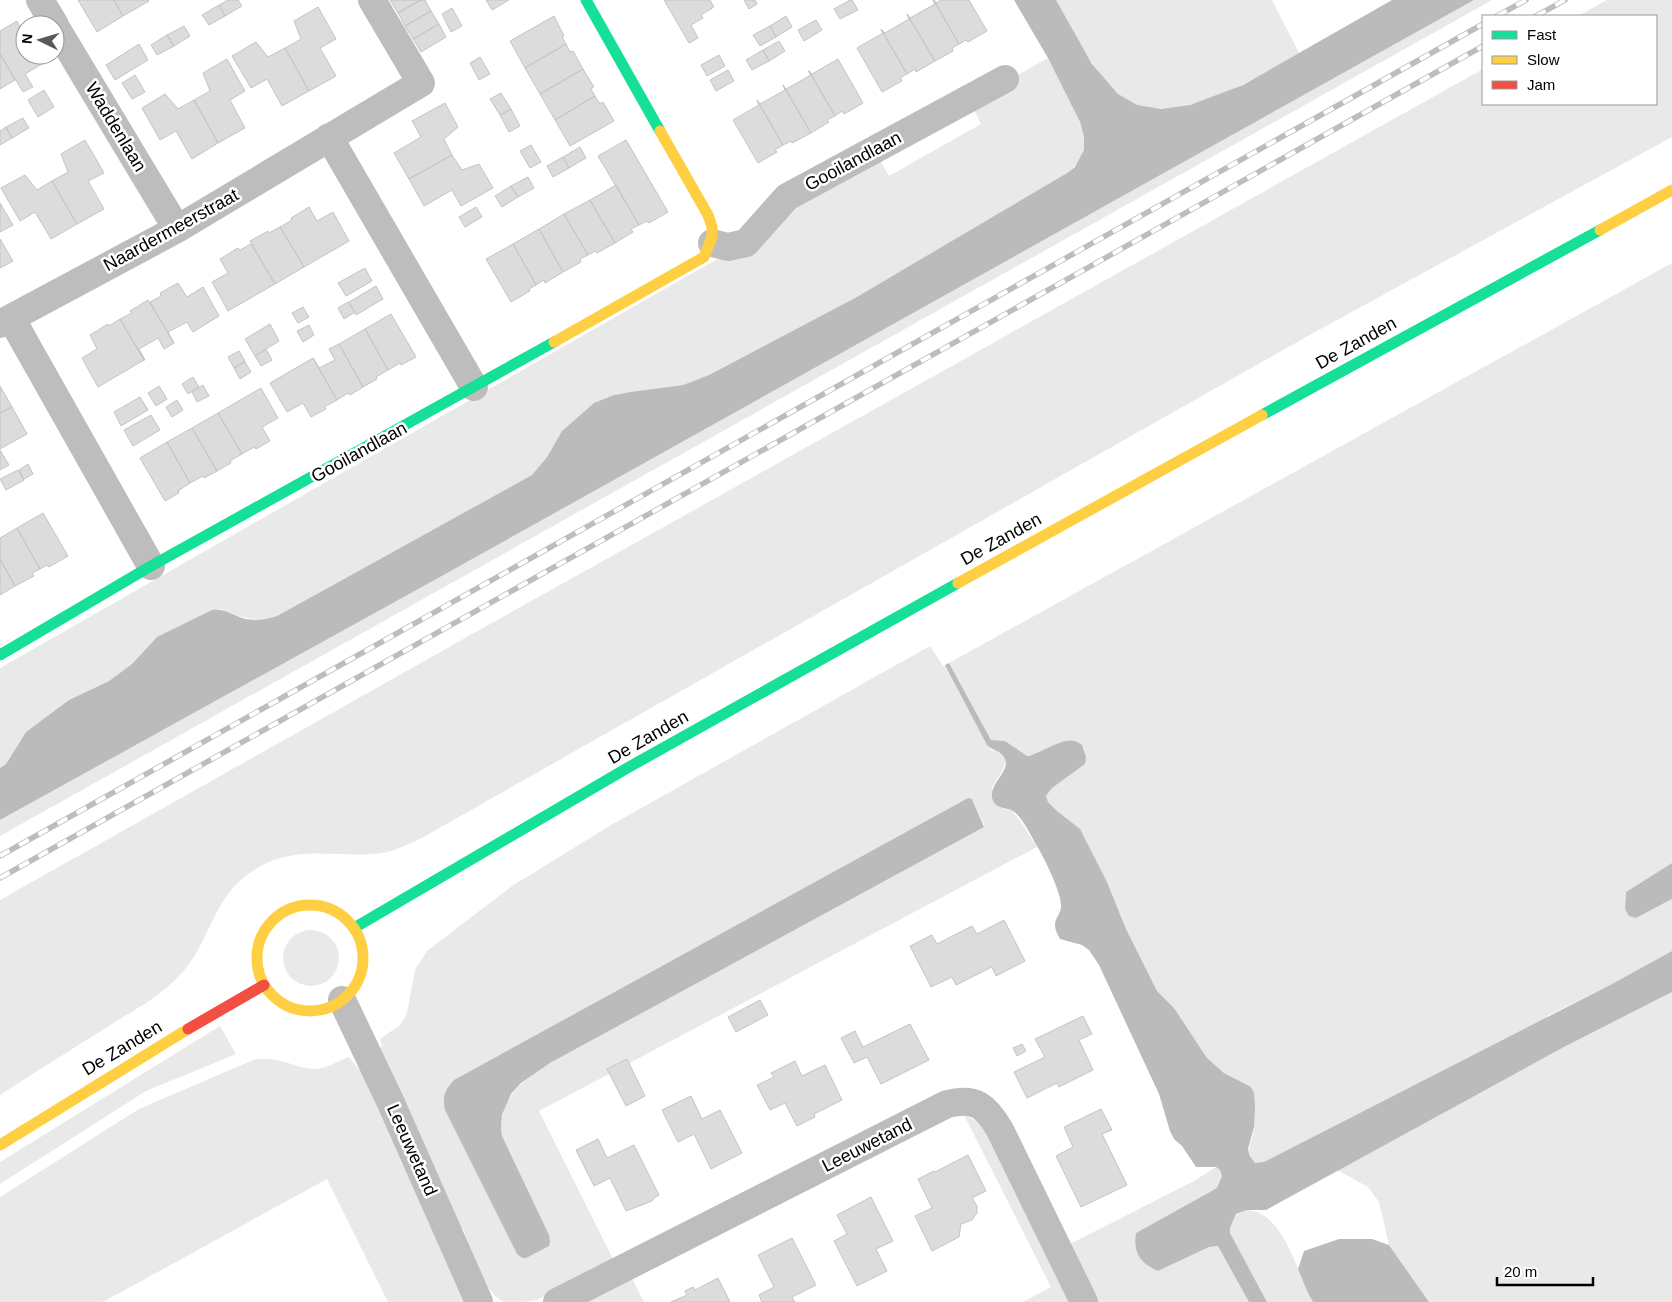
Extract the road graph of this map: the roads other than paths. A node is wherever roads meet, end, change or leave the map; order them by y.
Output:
1 (40, 0) edge
2 (372, 0) edge
3 (586, 0) edge
4 (49, 15) edge
5 (65, 42) edge
6 (1005, 79) dead end
7 (329, 138) junction
8 (1672, 190) edge
9 (177, 229) junction
10 (712, 243) junction
11 (5, 321) edge
12 (474, 387) junction
13 (151, 566) junction
14 (0, 655) edge
15 (354, 928) junction
16 (264, 984) junction
17 (342, 1000) junction
18 (0, 1145) edge
19 (479, 1302) edge
20 (557, 1302) edge
21 (1084, 1302) edge

1 - 4 street, Waddenlaan
2 - 7 street, Naardermeerstraat
3 - 10 main road
5 - 9 street, Waddenlaan
6 - 10 street, Gooilandlaan
7 - 9 street, Naardermeerstraat
7 - 12 street
8 - 15 main road, De Zanden
9 - 11 street, Naardermeerstraat
10 - 12 main road, Gooilandlaan
11 - 13 street, Naardermeerstraat
12 - 13 main road, Gooilandlaan
13 - 14 main road, Gooilandlaan
15 - 16 main road
15 - 17 main road
16 - 17 main road
16 - 18 main road, De Zanden
17 - 19 street, Leeuwetand
20 - 21 street, Leeuwetand

